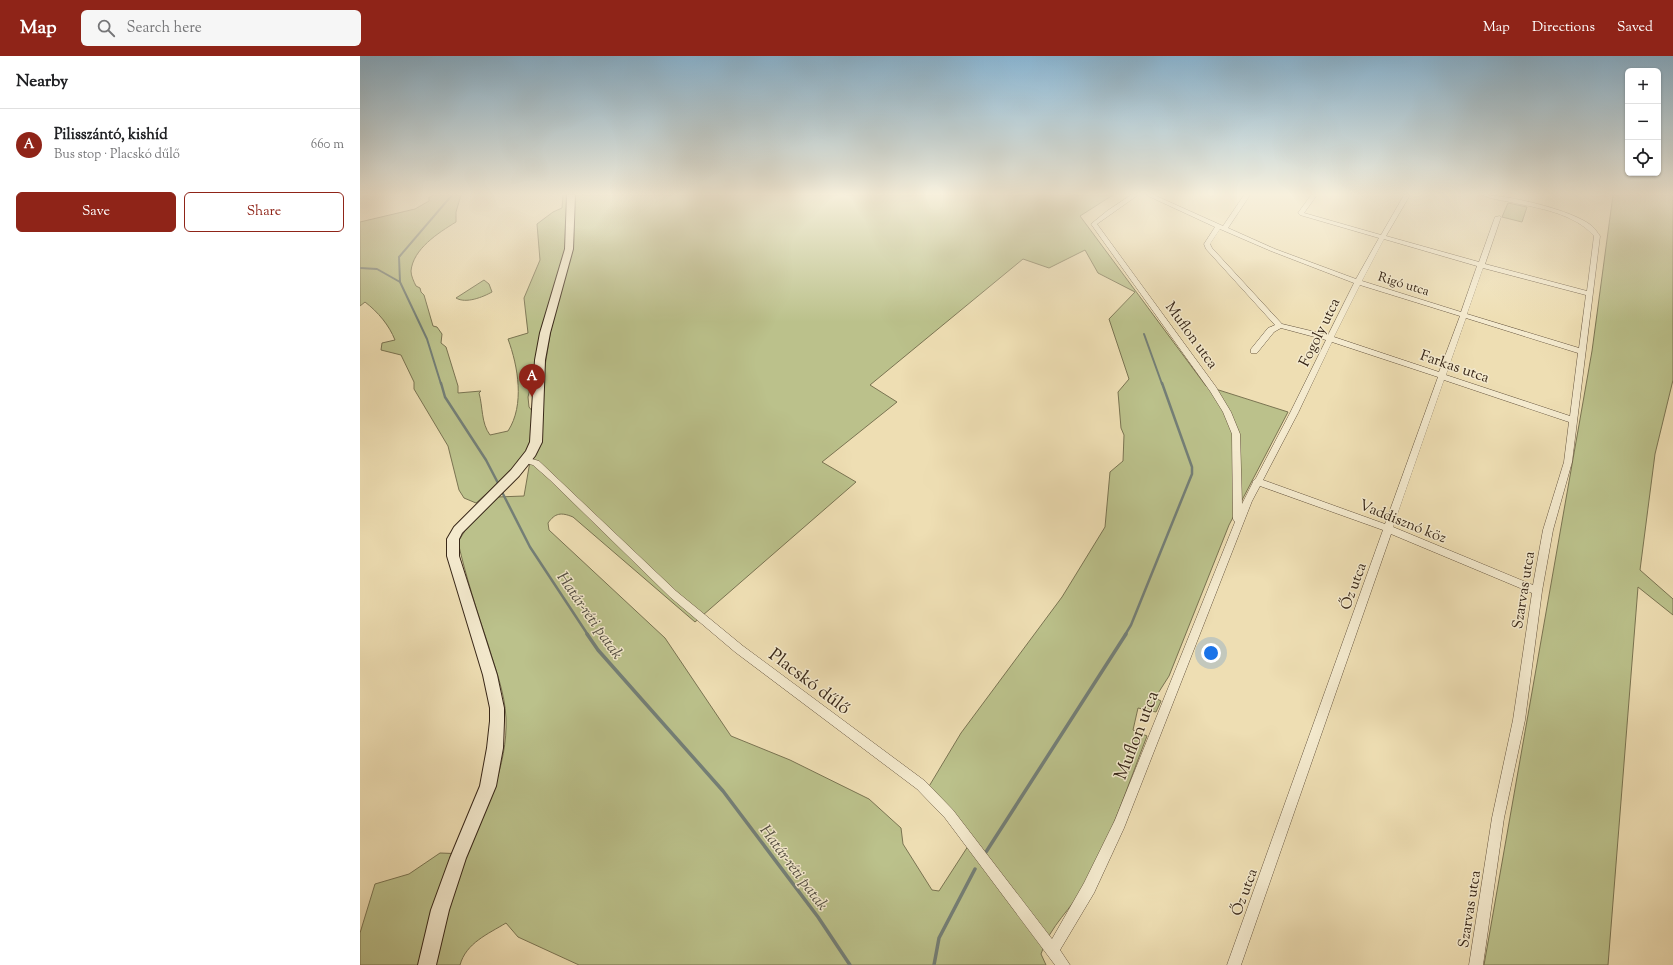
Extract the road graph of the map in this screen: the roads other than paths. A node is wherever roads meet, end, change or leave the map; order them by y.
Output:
1 (569, 237) edge
2 (1104, 237) edge
3 (1212, 237) edge
4 (1245, 237) edge
5 (1382, 237) edge
6 (1383, 237) edge
7 (1491, 237) edge
8 (1597, 237) edge
9 (1481, 265) junction
10 (1358, 282) junction
11 (1589, 294) junction
12 (1465, 314) junction
13 (1280, 326) junction
14 (1329, 338) junction
15 (1254, 351) dead end
16 (1581, 351) junction
17 (1442, 377) junction
18 (1573, 420) junction
19 (525, 460) junction
20 (1257, 481) junction
21 (1238, 524) junction
22 (1389, 529) junction
23 (1537, 591) junction
24 (1052, 952) junction
25 (427, 965) edge
26 (1063, 965) edge
27 (1234, 965) edge
28 (1476, 965) edge

1 - 19 street
2 - 21 street, Muflon utca
3 - 13 street
4 - 10 street, Rigó utca
5 - 10 street, Fogoly utca
6 - 9 street
7 - 9 street, Őz utca
8 - 11 street, Szarvas utca
9 - 11 street
9 - 12 street, Őz utca
10 - 12 street, Rigó utca
10 - 14 street, Fogoly utca
11 - 16 street, Szarvas utca
12 - 16 street, Rigó utca
12 - 17 street, Őz utca
13 - 14 street, Farkas utca
13 - 15 street
14 - 17 street, Farkas utca
14 - 20 street, Fogoly utca
16 - 18 street, Szarvas utca
17 - 18 street, Farkas utca
17 - 22 street, Őz utca
18 - 23 street, Szarvas utca
19 - 24 street, Placskó dűlő
19 - 25 street
20 - 21 street, Muflon utca
20 - 22 street, Vaddisznó köz
21 - 24 street, Muflon utca
22 - 23 street, Vaddisznó köz
22 - 27 street, Őz utca
23 - 28 street, Szarvas utca
24 - 26 street, Placskó dűlő

